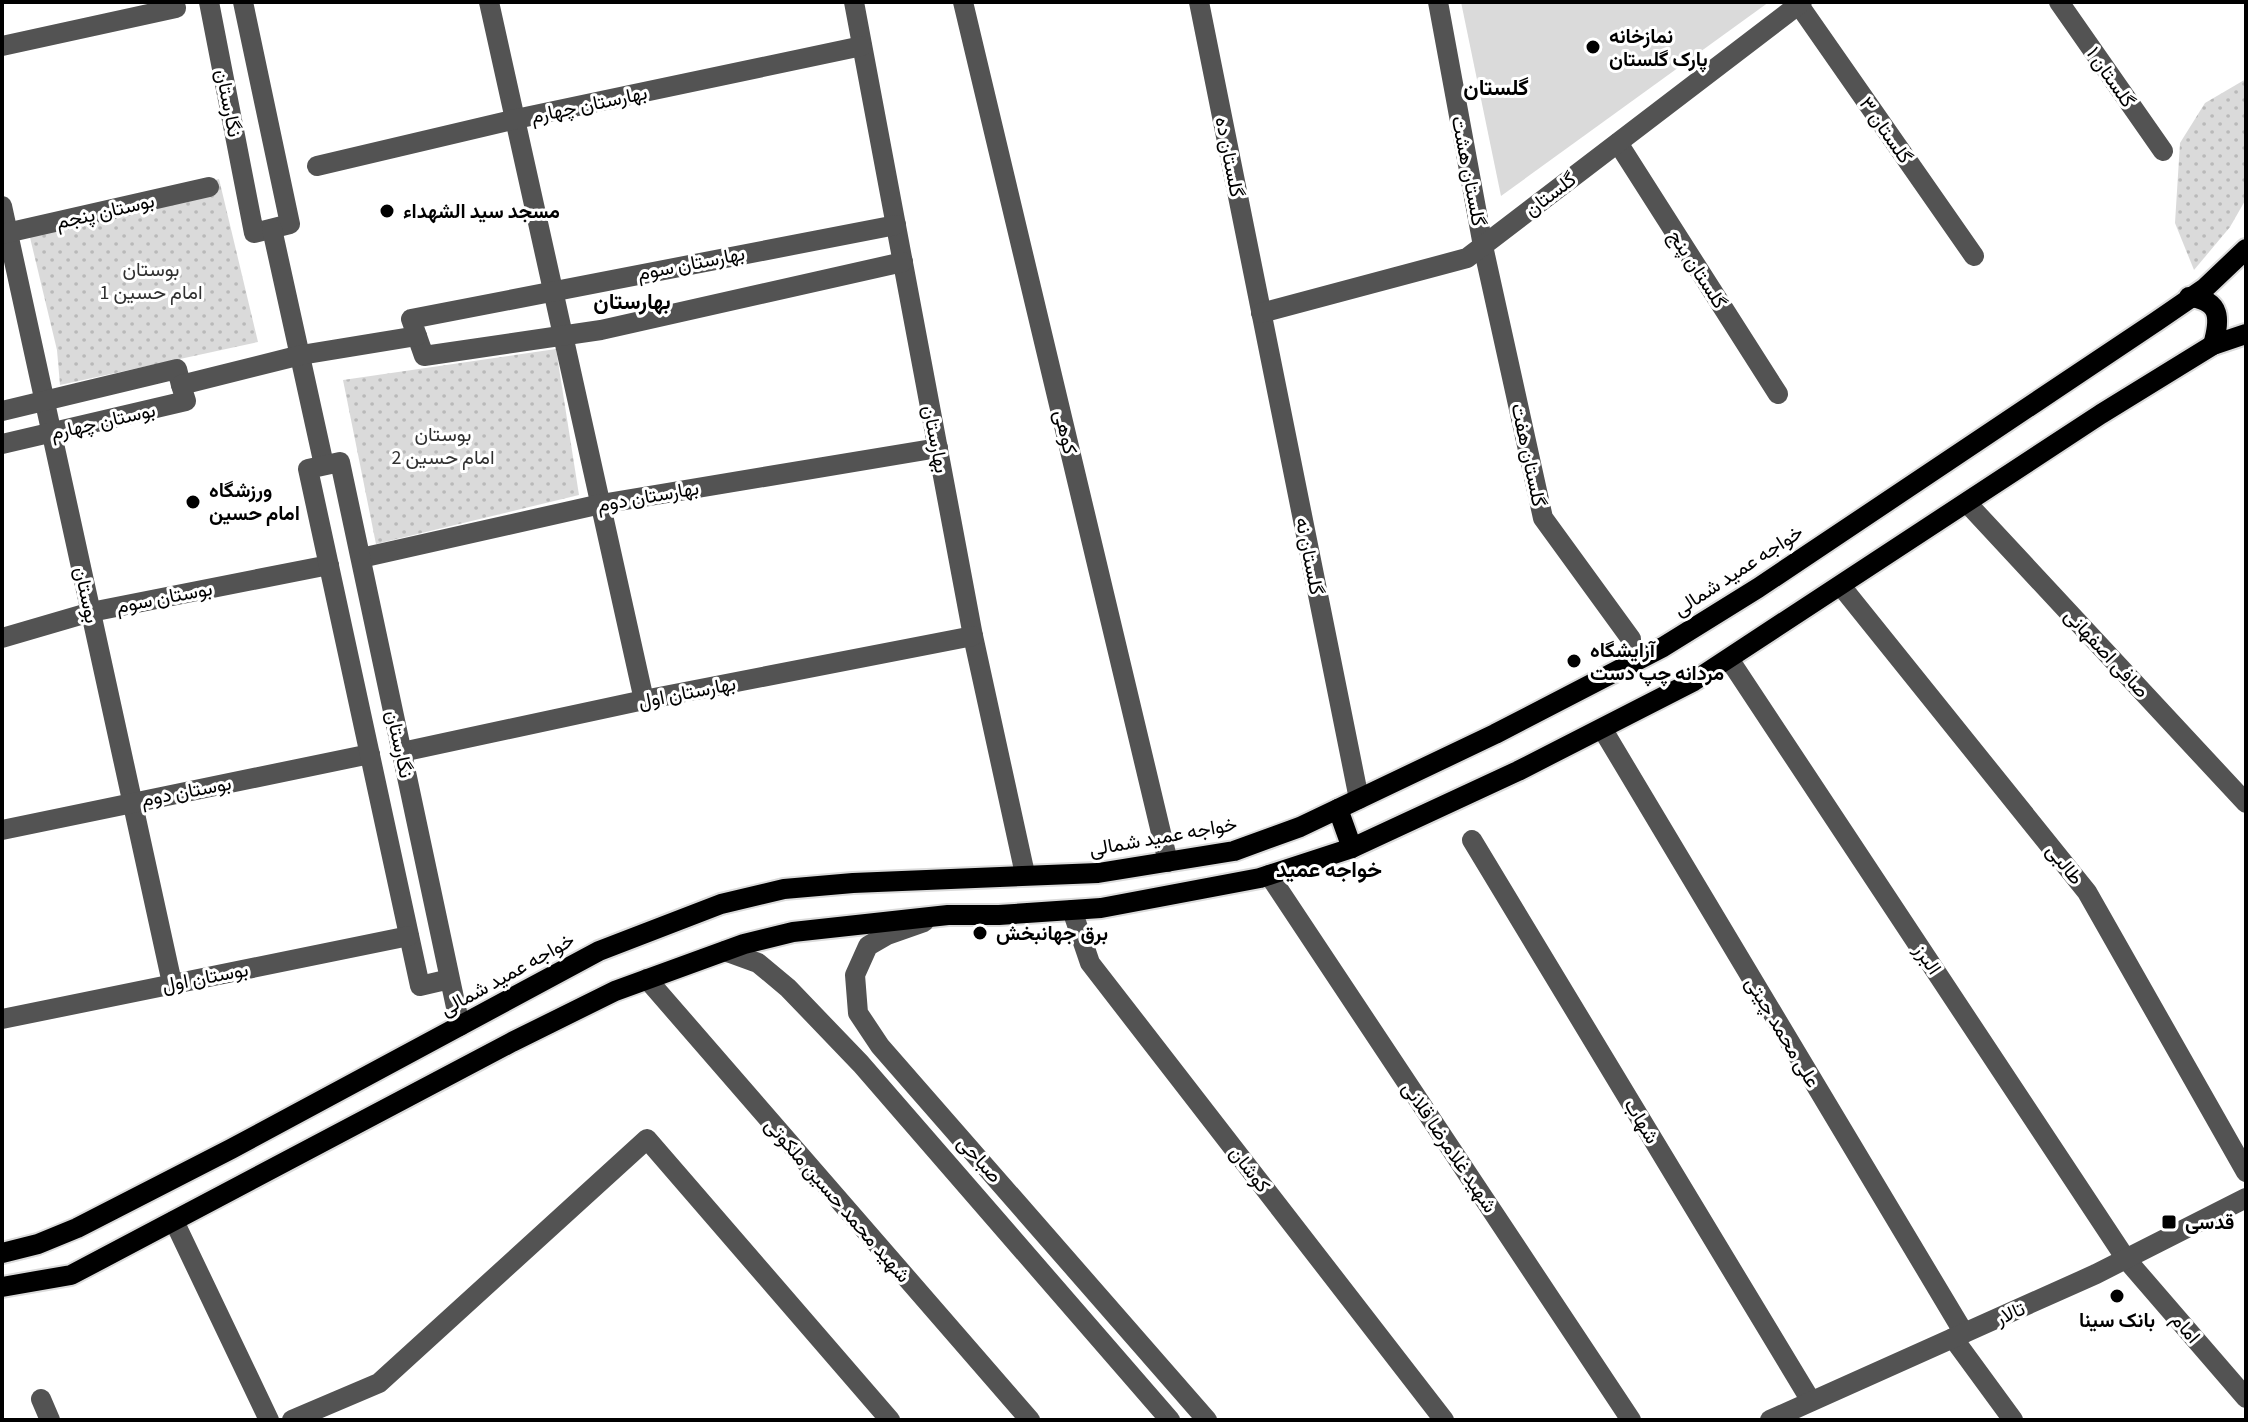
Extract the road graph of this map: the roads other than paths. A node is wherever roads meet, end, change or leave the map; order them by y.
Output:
1 (209, 2) edge
2 (243, 2) edge
3 (489, 2) edge
4 (854, 2) edge
5 (963, 2) edge
6 (1199, 2) edge
7 (1438, 2) edge
8 (2059, 2) edge
9 (1801, 3) edge
10 (176, 8) dead end
11 (2, 46) edge
12 (862, 46) junction
13 (516, 119) junction
14 (1618, 143) junction
15 (2163, 151) dead end
16 (317, 166) dead end
17 (209, 187) dead end
18 (2, 206) edge
19 (896, 225) junction
20 (272, 229) junction
21 (5, 234) edge
22 (1483, 246) junction
23 (2246, 249) edge
24 (1974, 256) dead end
25 (903, 262) junction
26 (554, 289) junction
27 (2189, 297) junction
28 (1261, 313) junction
29 (2246, 334) edge
30 (417, 336) junction
31 (564, 336) junction
32 (2213, 345) junction
33 (301, 355) junction
34 (181, 385) junction
35 (1778, 394) dead end
36 (45, 401) junction
37 (2, 411) edge
38 (52, 433) junction
39 (2, 444) edge
40 (938, 448) junction
41 (332, 463) junction
42 (1967, 503) junction
43 (601, 504) junction
44 (361, 558) junction
45 (329, 565) junction
46 (1841, 586) junction
47 (91, 612) junction
48 (973, 636) junction
49 (2, 638) edge
50 (1631, 639) dead end
51 (1729, 659) junction
52 (644, 700) junction
53 (1603, 730) junction
54 (402, 752) junction
55 (370, 754) junction
56 (1359, 799) junction
57 (133, 802) junction
58 (2246, 803) edge
59 (1338, 809) junction
60 (2, 830) edge
61 (1472, 840) dead end
62 (1352, 848) junction
63 (1168, 862) junction
64 (1025, 874) junction
65 (1269, 875) junction
66 (1072, 910) junction
67 (948, 915) junction
68 (409, 936) junction
69 (725, 951) junction
70 (450, 979) junction
71 (647, 979) junction
72 (172, 983) junction
73 (2, 1019) edge
74 (460, 1026) junction
75 (939, 1113) junction
76 (919, 1131) junction
77 (2246, 1172) edge
78 (2246, 1198) edge
79 (174, 1221) junction
80 (2, 1253) edge
81 (2126, 1259) junction
82 (2, 1287) edge
83 (1958, 1336) junction
84 (2246, 1398) edge
85 (41, 1399) dead end
86 (1811, 1401) junction
87 (50, 1420) edge
88 (269, 1420) edge
89 (292, 1420) edge
90 (890, 1420) edge
91 (1030, 1420) edge
92 (1170, 1420) edge
93 (1207, 1420) edge
94 (1444, 1420) edge
95 (1631, 1420) edge
96 (1770, 1420) edge
97 (2013, 1420) edge

1 - 20 street, نگارستان
2 - 20 street, نگارستان
3 - 13 street
4 - 12 street, بهارستان
5 - 63 street, کوهی
6 - 28 street, گلستان ده
7 - 22 street, گلستان هشت
8 - 15 street, گلستان ۱
9 - 14 street, گلستان
9 - 24 street, گلستان ۳
10 - 11 street
12 - 13 street, بهارستان چهارم
12 - 19 street, بهارستان
13 - 16 street, بهارستان چهارم
13 - 26 street
14 - 22 street, گلستان
14 - 35 street, گلستان پنج
17 - 21 street, بوستان پنجم
18 - 21 street, بوستان
19 - 25 street, بهارستان
19 - 26 street, بهارستان سوم
20 - 33 street, نگارستان
21 - 36 street, بوستان
22 - 28 street, گلستان
22 - 50 street, گلستان هفت
23 - 27 main road, خواجه عمید شمالی
25 - 31 street
25 - 40 street, بهارستان
26 - 30 street, بهارستان سوم
26 - 31 street
27 - 32 main road
27 - 56 main road, خواجه عمید شمالی
28 - 56 street, گلستان نه
29 - 32 main road
30 - 31 street
30 - 33 street
31 - 43 street
32 - 42 main road
33 - 34 street
33 - 41 street, نگارستان
34 - 36 street, بوستان چهارم
34 - 38 street, بوستان چهارم
36 - 37 street, بوستان چهارم
36 - 38 street, بوستان
38 - 39 street, بوستان چهارم
38 - 47 street, بوستان
40 - 43 street, بهارستان دوم
40 - 48 street, بهارستان
41 - 44 street, نگارستان
41 - 45 street
42 - 46 main road
42 - 58 street, صافی اصفهانی
43 - 44 street, بهارستان دوم
43 - 52 street
44 - 54 street, نگارستان
45 - 47 street, بوستان سوم
45 - 55 street
46 - 51 main road
46 - 77 street, طالبی
47 - 49 street, بوستان سوم
47 - 57 street, بوستان
48 - 52 street, بهارستان اول
48 - 64 street, بهارستان
51 - 53 main road
51 - 81 street, البرز
52 - 54 street, بهارستان اول
53 - 62 main road
53 - 83 street, علی محمد چیتی
54 - 70 street, نگارستان
55 - 57 street, بوستان دوم
55 - 68 street
56 - 59 main road, خواجه عمید شمالی
57 - 60 street, بوستان دوم
57 - 72 street, بوستان
59 - 62 main road
59 - 63 main road, خواجه عمید شمالی
61 - 86 street, شهاب
62 - 65 main road
63 - 64 main road, خواجه عمید شمالی
64 - 74 main road, خواجه عمید شمالی
65 - 66 main road
65 - 95 street, شهید غلامرضا قلانی
66 - 67 main road
66 - 94 street, کوشان
67 - 69 main road
67 - 75 street, صباحی
68 - 70 street
68 - 72 street, بوستان اول
69 - 71 main road
69 - 76 street, صباحی
70 - 74 street, نگارستان
71 - 79 main road
71 - 91 street, شهید محمد حسین ملکوتی
72 - 73 street, بوستان اول
74 - 80 main road, خواجه عمید شمالی
75 - 76 street
75 - 93 street, صباحی
76 - 92 street, صباحی
78 - 81 street, تالار
79 - 82 main road
79 - 88 street
81 - 83 street, تالار
81 - 84 street, امام
83 - 86 street, تالار
83 - 97 street, علی محمد چیتی
85 - 87 street
86 - 96 street, تالار
89 - 90 street

